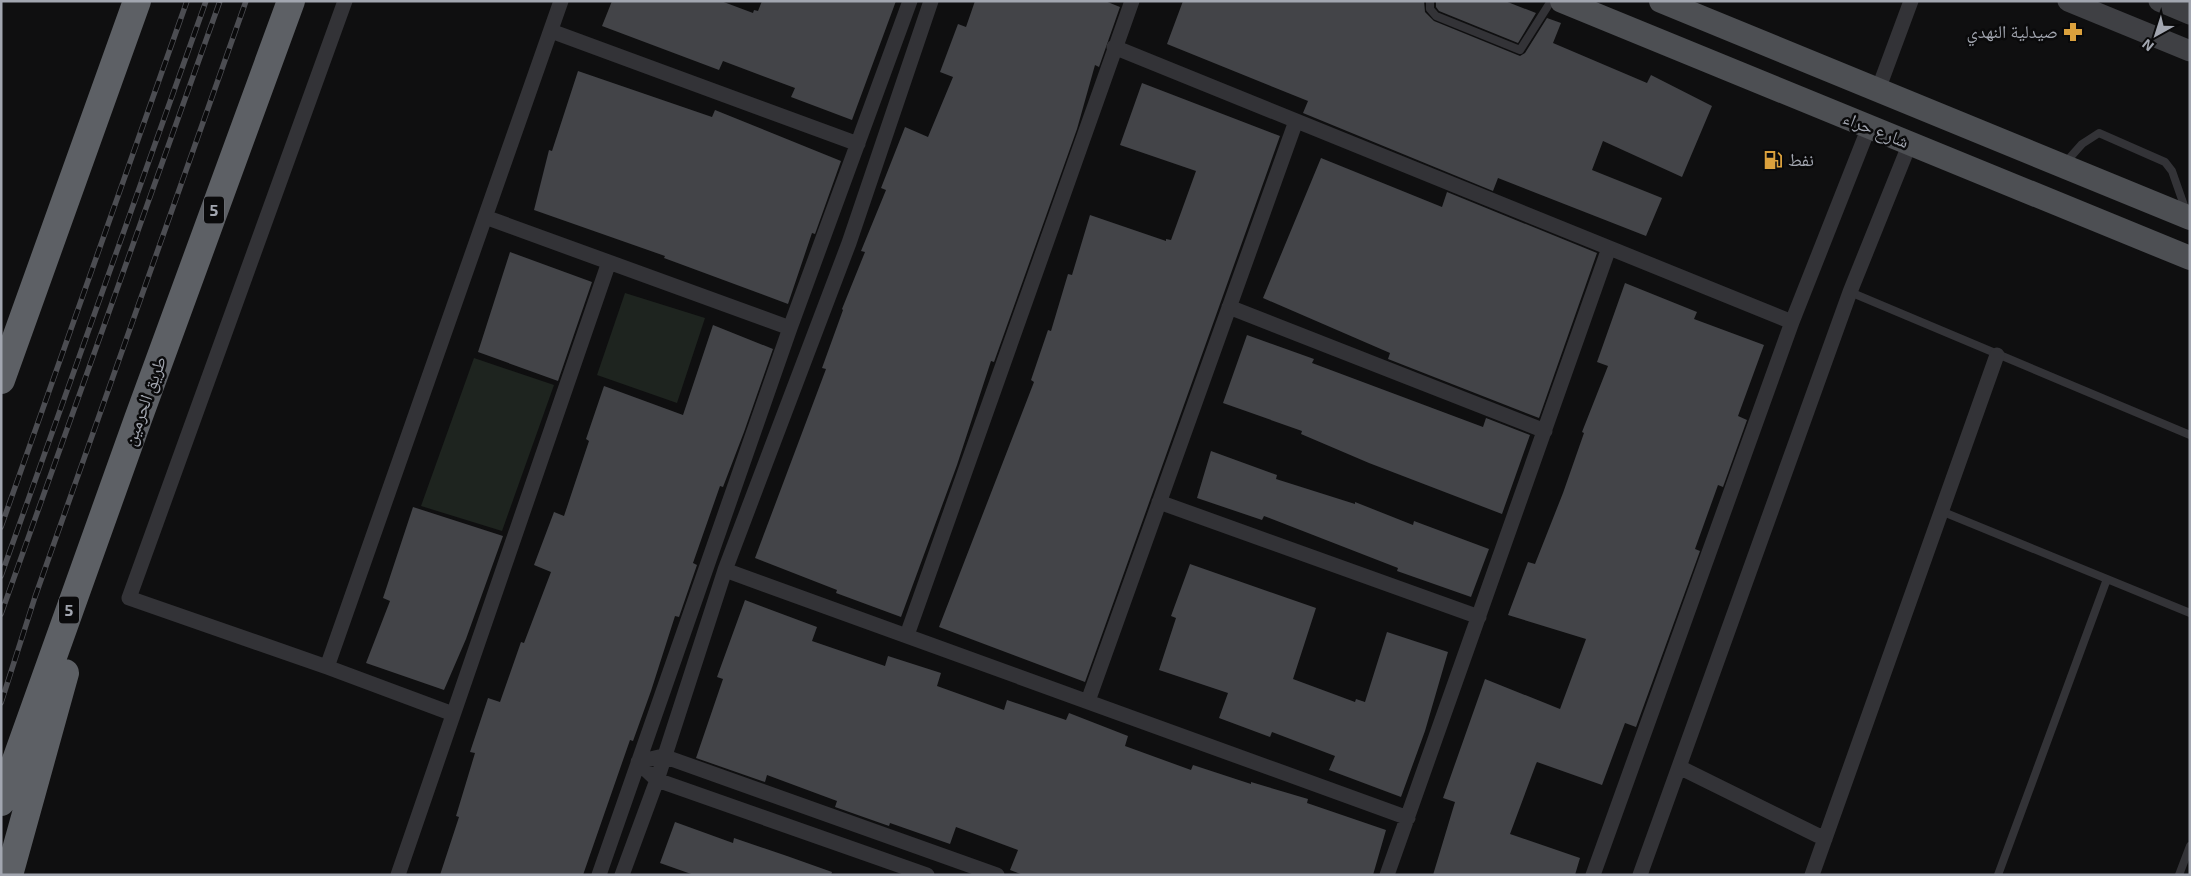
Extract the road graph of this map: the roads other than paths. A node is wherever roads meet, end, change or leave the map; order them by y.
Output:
1 (137, 1) edge
2 (291, 1) edge
3 (345, 1) edge
4 (561, 1) edge
5 (910, 1) edge
6 (931, 1) edge
7 (1132, 1) edge
8 (1430, 1) edge
9 (1551, 1) edge
10 (1562, 1) edge
11 (1661, 1) edge
12 (1910, 1) edge
13 (2068, 1) edge
14 (2159, 1) edge
15 (2190, 14) edge
16 (551, 31) junction
17 (1114, 47) junction
18 (2190, 51) edge
19 (1878, 90) junction
20 (1296, 121) junction
21 (1869, 127) junction
22 (1910, 143) junction
23 (858, 144) junction
24 (2063, 166) junction
25 (485, 217) junction
26 (2189, 218) edge
27 (824, 236) junction
28 (849, 243) junction
29 (1609, 248) junction
30 (2190, 258) edge
31 (609, 262) junction
32 (1850, 292) junction
33 (1229, 307) junction
34 (1792, 322) junction
35 (790, 328) junction
36 (1997, 355) junction
37 (1, 380) edge
38 (138, 420) junction
39 (1544, 431) junction
40 (2190, 435) edge
41 (1159, 502) junction
42 (1942, 511) junction
43 (725, 570) junction
44 (2107, 579) junction
45 (2190, 613) edge
46 (1479, 617) junction
47 (906, 635) junction
48 (327, 667) junction
49 (1088, 701) junction
50 (453, 714) junction
51 (663, 756) junction
52 (638, 762) junction
53 (1679, 766) junction
54 (657, 780) junction
55 (1, 802) edge
56 (1408, 818) junction
57 (1825, 839) junction
58 (2190, 846) edge
59 (8, 875) edge
60 (398, 875) edge
61 (599, 875) edge
62 (622, 875) edge
63 (927, 875) edge
64 (997, 875) edge
65 (1387, 875) edge
66 (1594, 875) edge
67 (1640, 875) edge
68 (1812, 875) edge
69 (1998, 875) edge
70 (2179, 875) edge

1 - 37 highway
2 - 38 highway, طريق الحرمين / 5
3 - 48 street
4 - 16 street
5 - 23 street
6 - 28 street
7 - 17 street
8 - 9 lane
10 - 21 main road, شارع حراء
11 - 19 main road
12 - 19 street
13 - 18 street
14 - 15 street
16 - 23 street
16 - 25 street
17 - 20 street
17 - 47 street
19 - 24 main road
20 - 29 street
20 - 33 street
21 - 22 main road, شارع حراء
21 - 34 street
22 - 30 main road, شارع حراء
22 - 32 street
23 - 27 street
24 - 26 main road
24 - 26 lane
25 - 31 street
25 - 48 street
27 - 28 street
27 - 35 street
28 - 43 street
29 - 34 street
29 - 39 street
31 - 35 street
31 - 50 street
32 - 36 lane
32 - 53 street
33 - 39 street
33 - 41 street
34 - 66 street
35 - 52 street
36 - 40 lane
36 - 42 street
38 - 55 highway, طريق الحرمين / 5
38 - 59 highway
39 - 46 street
41 - 46 street
41 - 49 street
42 - 44 lane
42 - 57 street
43 - 47 street
43 - 51 street
44 - 45 lane
44 - 69 lane
46 - 56 street
47 - 49 street
48 - 50 street
49 - 56 street
50 - 60 street
51 - 52 street
51 - 54 street
51 - 64 street
52 - 54 street
52 - 61 street
53 - 57 street
53 - 67 street
54 - 62 street
54 - 63 street
56 - 65 street
57 - 68 street
58 - 70 lane

